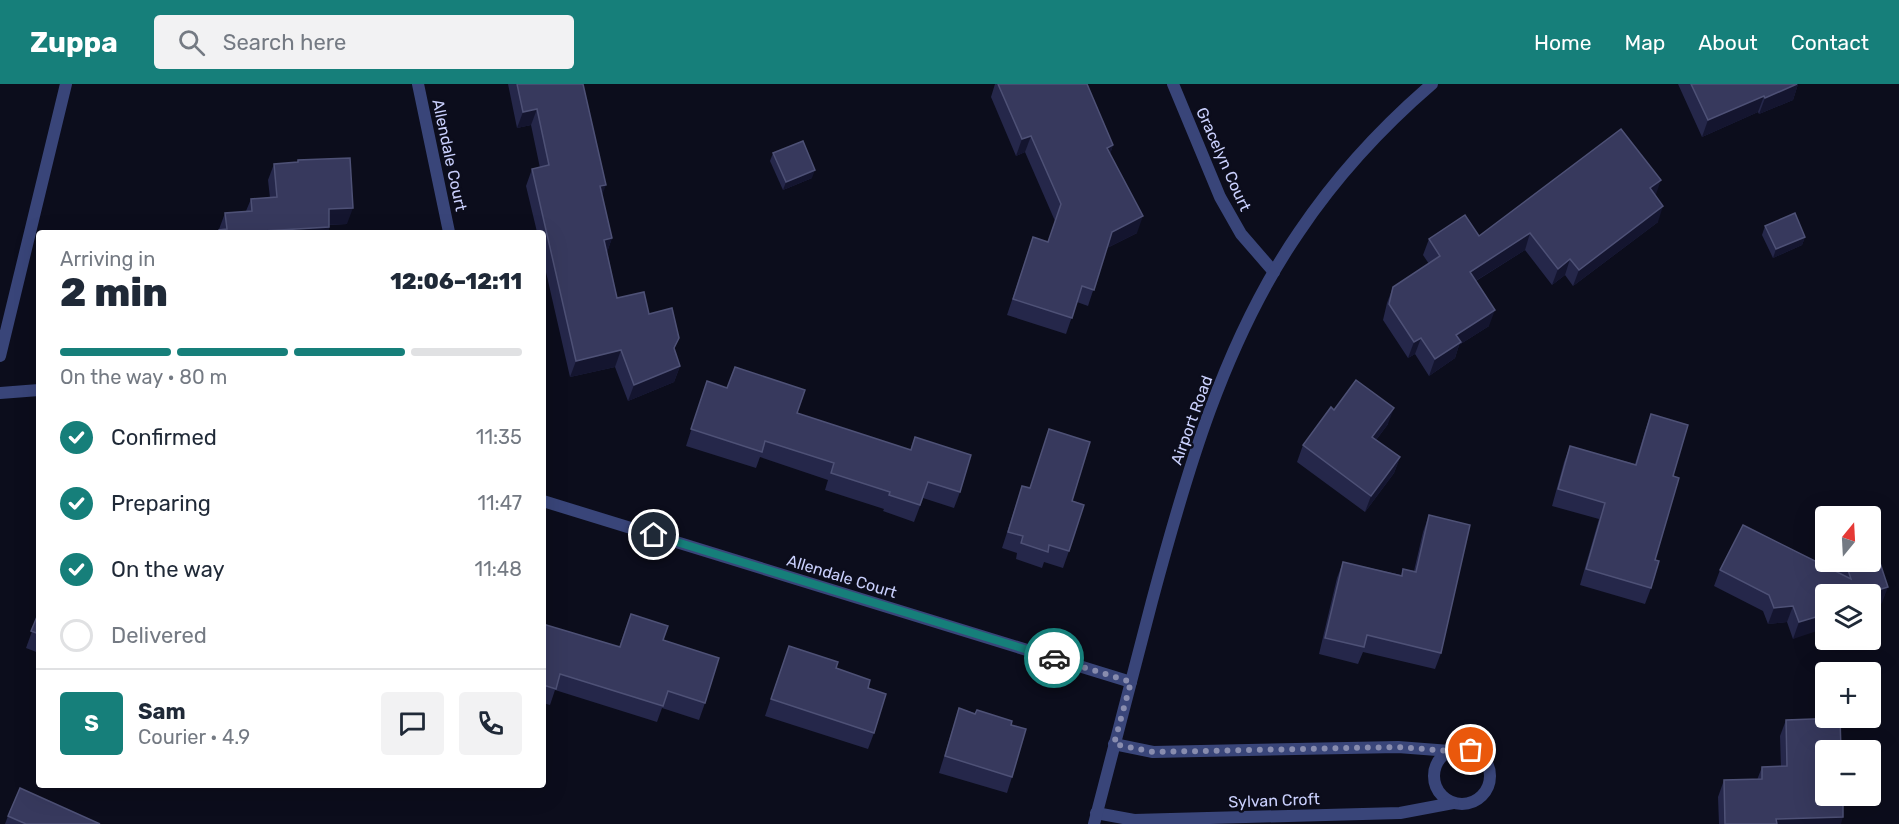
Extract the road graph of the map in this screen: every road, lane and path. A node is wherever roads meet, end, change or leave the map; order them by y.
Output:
1 (66, 84) edge
2 (418, 84) edge
3 (1173, 84) edge
4 (1432, 84) edge
5 (449, 230) edge
6 (1274, 272) junction
7 (0, 356) edge
8 (36, 390) edge
9 (0, 393) edge
10 (546, 502) edge
11 (1131, 682) junction
12 (1114, 744) junction
13 (1450, 751) junction
14 (1453, 803) junction
15 (1095, 818) edge

1 - 7 street
2 - 5 street, Allendale Court
3 - 6 street, Gracelyn Court
4 - 6 street, Airport Road
6 - 11 street, Airport Road
8 - 9 street
10 - 11 street, Allendale Court
11 - 12 street, Airport Road
12 - 13 street, Sylvan Croft
12 - 15 street, Airport Road
13 - 14 street
13 - 14 street, Sylvan Croft
14 - 15 street, Sylvan Croft

